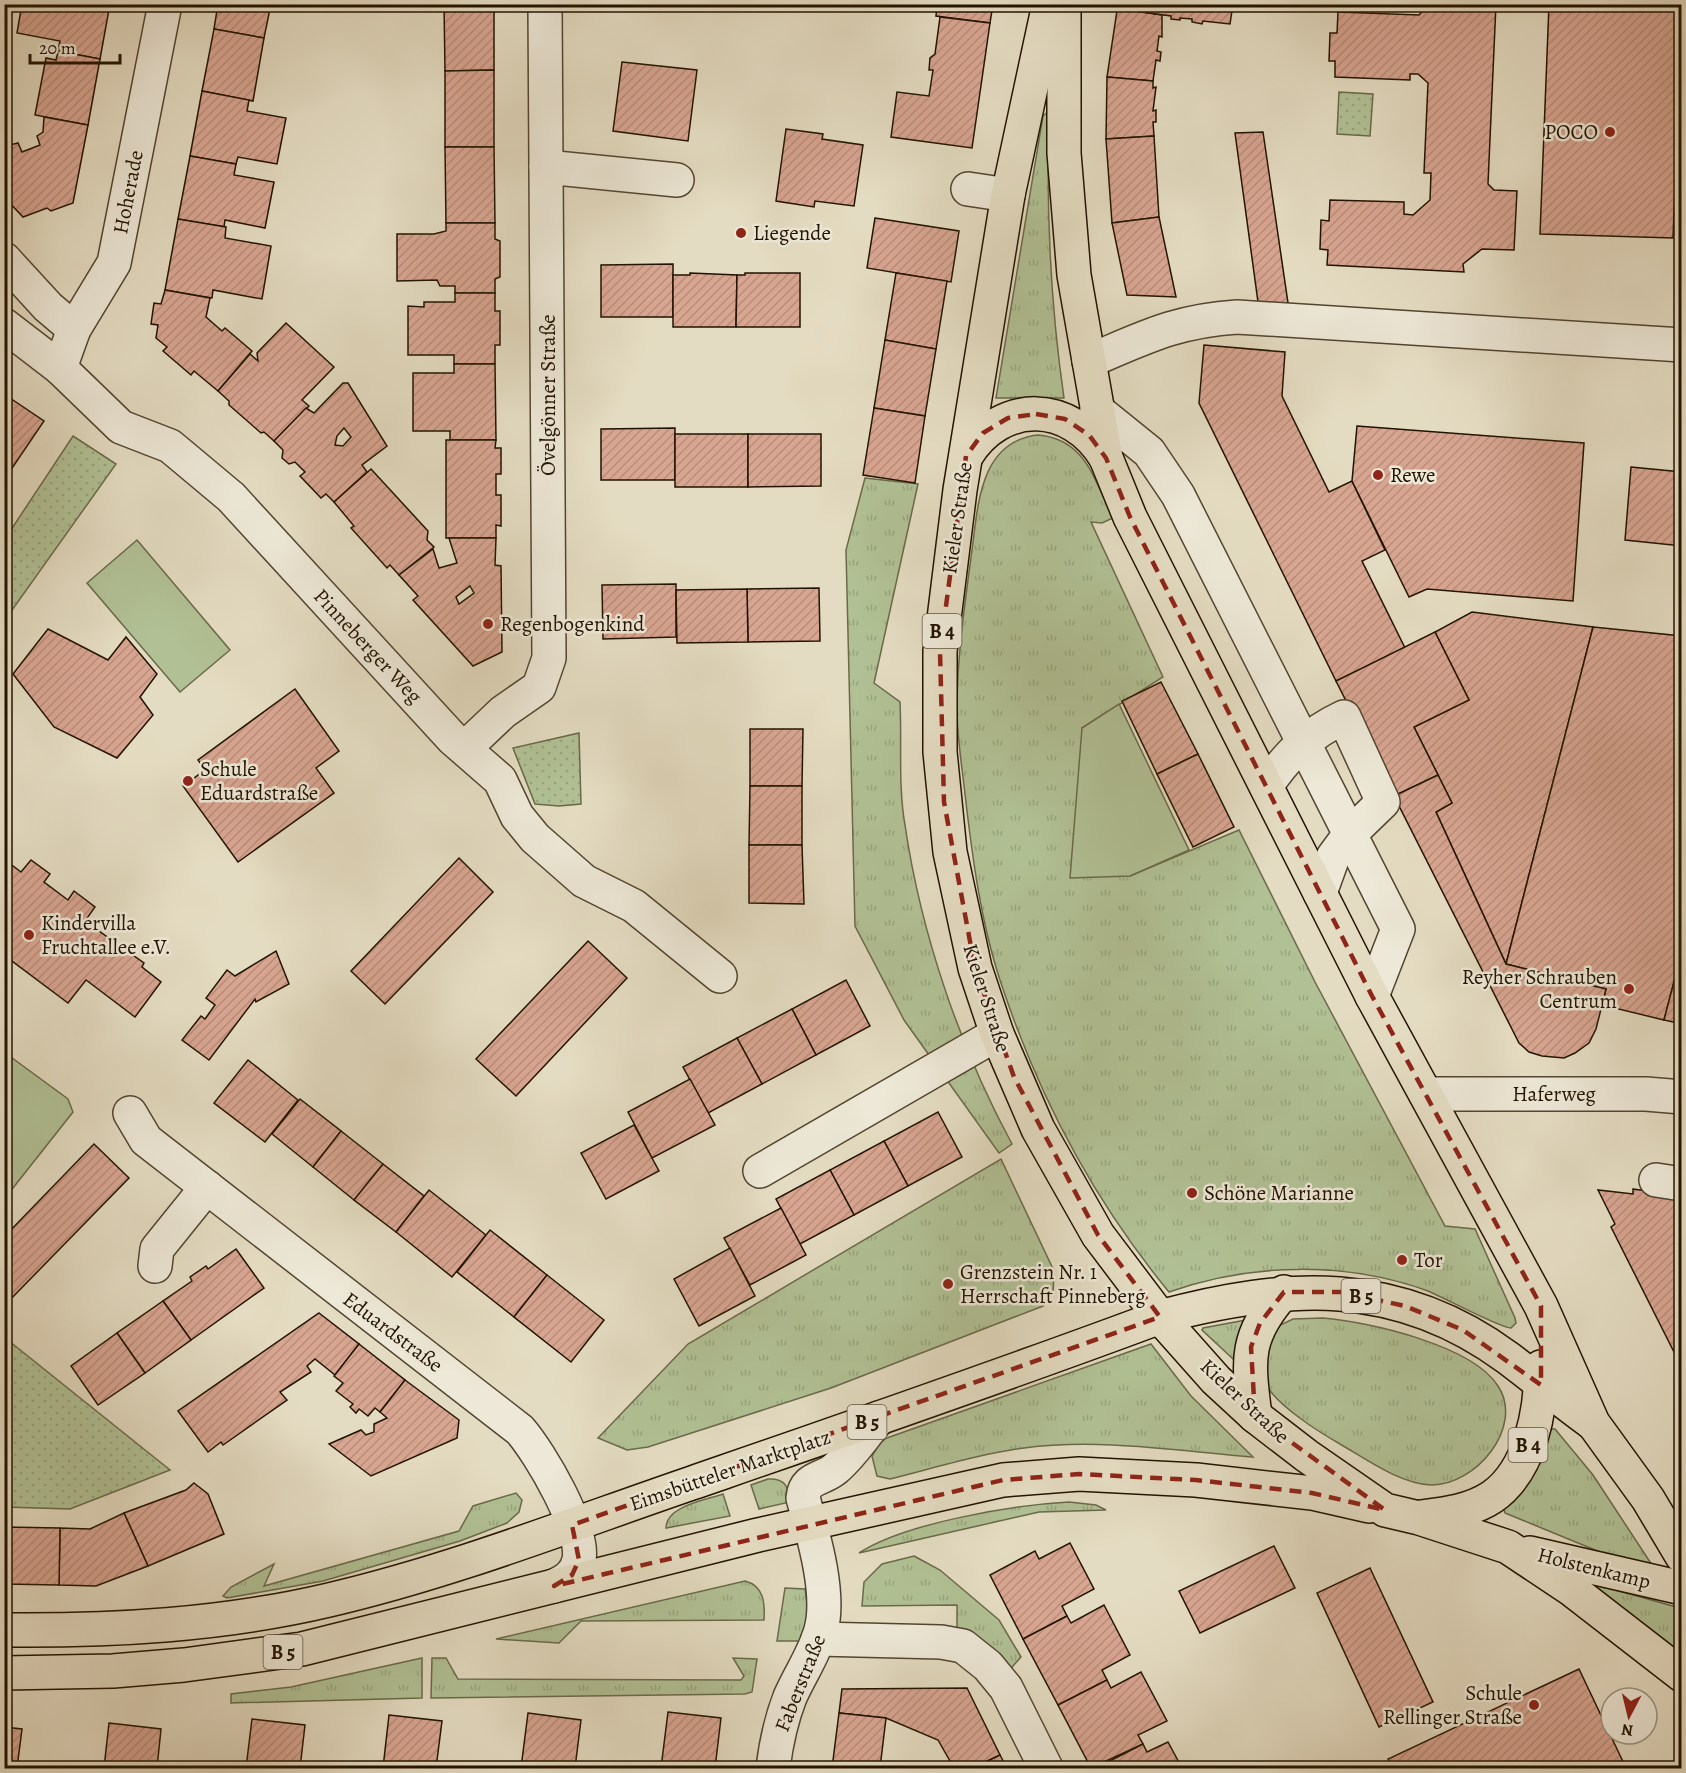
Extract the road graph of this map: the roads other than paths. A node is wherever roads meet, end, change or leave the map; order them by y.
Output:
1 (165, 4) edge
2 (545, 4) edge
3 (1049, 4) edge
4 (1064, 4) edge
5 (546, 167) junction
6 (676, 180) dead end
7 (968, 189) dead end
8 (1008, 195) junction
9 (4, 259) edge
10 (74, 329) junction
11 (9, 337) edge
12 (1682, 345) edge
13 (1089, 362) junction
14 (60, 368) junction
15 (1097, 410) junction
16 (966, 456) junction
17 (1106, 458) junction
18 (1302, 742) junction
19 (465, 748) junction
20 (1267, 785) junction
21 (1350, 834) junction
22 (1320, 893) junction
23 (720, 976) dead end
24 (1372, 996) junction
25 (997, 1034) junction
26 (1426, 1094) junction
27 (1682, 1096) edge
28 (130, 1113) dead end
29 (760, 1170) dead end
30 (207, 1187) junction
31 (155, 1266) dead end
32 (1284, 1292) junction
33 (1541, 1306) junction
34 (1160, 1317) junction
35 (1541, 1385) junction
36 (1255, 1416) junction
37 (879, 1418) junction
38 (1593, 1424) junction
39 (1648, 1499) junction
40 (1385, 1510) junction
41 (1419, 1518) junction
42 (1682, 1521) edge
43 (810, 1523) junction
44 (572, 1525) junction
45 (1508, 1547) junction
46 (1682, 1556) edge
47 (554, 1586) junction
48 (1682, 1588) edge
49 (4, 1630) edge
50 (819, 1639) junction
51 (4, 1673) edge
52 (1682, 1675) edge
53 (773, 1768) edge
54 (1046, 1768) edge

1 - 10 street, Hoherade
2 - 5 street, Övelgönner Straße
3 - 8 main road, Kieler Straße / B 4
4 - 13 main road, B 4
5 - 6 street
5 - 19 street, Övelgönner Straße
7 - 8 street
8 - 16 main road, Kieler Straße / B 4
9 - 10 street
10 - 14 street, Hoherade
11 - 14 street, Pinneberger Weg
12 - 13 street
13 - 15 main road, B 4
14 - 19 street, Pinneberger Weg
15 - 17 main road, B 4
15 - 18 street
16 - 17 main road, B 4
16 - 25 main road, Kieler Straße / B 4
17 - 20 main road, B 4
18 - 20 street
18 - 21 street
18 - 21 street
19 - 23 street, Pinneberger Weg
20 - 22 main road, B 4
21 - 22 street
21 - 24 street
22 - 24 main road, B 4
24 - 26 main road, B 4
25 - 29 street
25 - 34 main road, Kieler Straße / B 4
26 - 27 street, Haferweg
26 - 33 main road, B 4
28 - 30 street, Eduardstraße
30 - 31 street
30 - 44 street, Eduardstraße
32 - 34 main road, Eimsbütteler Marktplatz / B 5
32 - 35 main road, Eimsbütteler Marktplatz / B 5
32 - 36 main road
33 - 35 main road, B 4
33 - 38 main road, B 4
34 - 36 main road, Kieler Straße / B 4
34 - 37 main road, Eimsbütteler Marktplatz / B 5
35 - 38 main road, Eimsbütteler Marktplatz / B 5
35 - 41 main road, B 4
36 - 40 main road, Kieler Straße / B 4
37 - 43 street, Faberstraße
37 - 44 main road, Eimsbütteler Marktplatz / B 5
38 - 39 main road, B 4
39 - 42 main road
39 - 46 main road, B 4
40 - 41 main road, Kieler Straße / B 4
40 - 43 main road, B 5
41 - 45 main road, Kieler Straße / B 4
43 - 47 main road, B 5
43 - 50 street, Faberstraße
44 - 47 street, Eduardstraße
44 - 49 main road, Eimsbütteler Marktplatz / B 5
45 - 48 main road, Holstenkamp
45 - 52 main road, Kieler Straße / B 4
47 - 51 main road, B 5
50 - 53 street, Faberstraße
50 - 54 street

